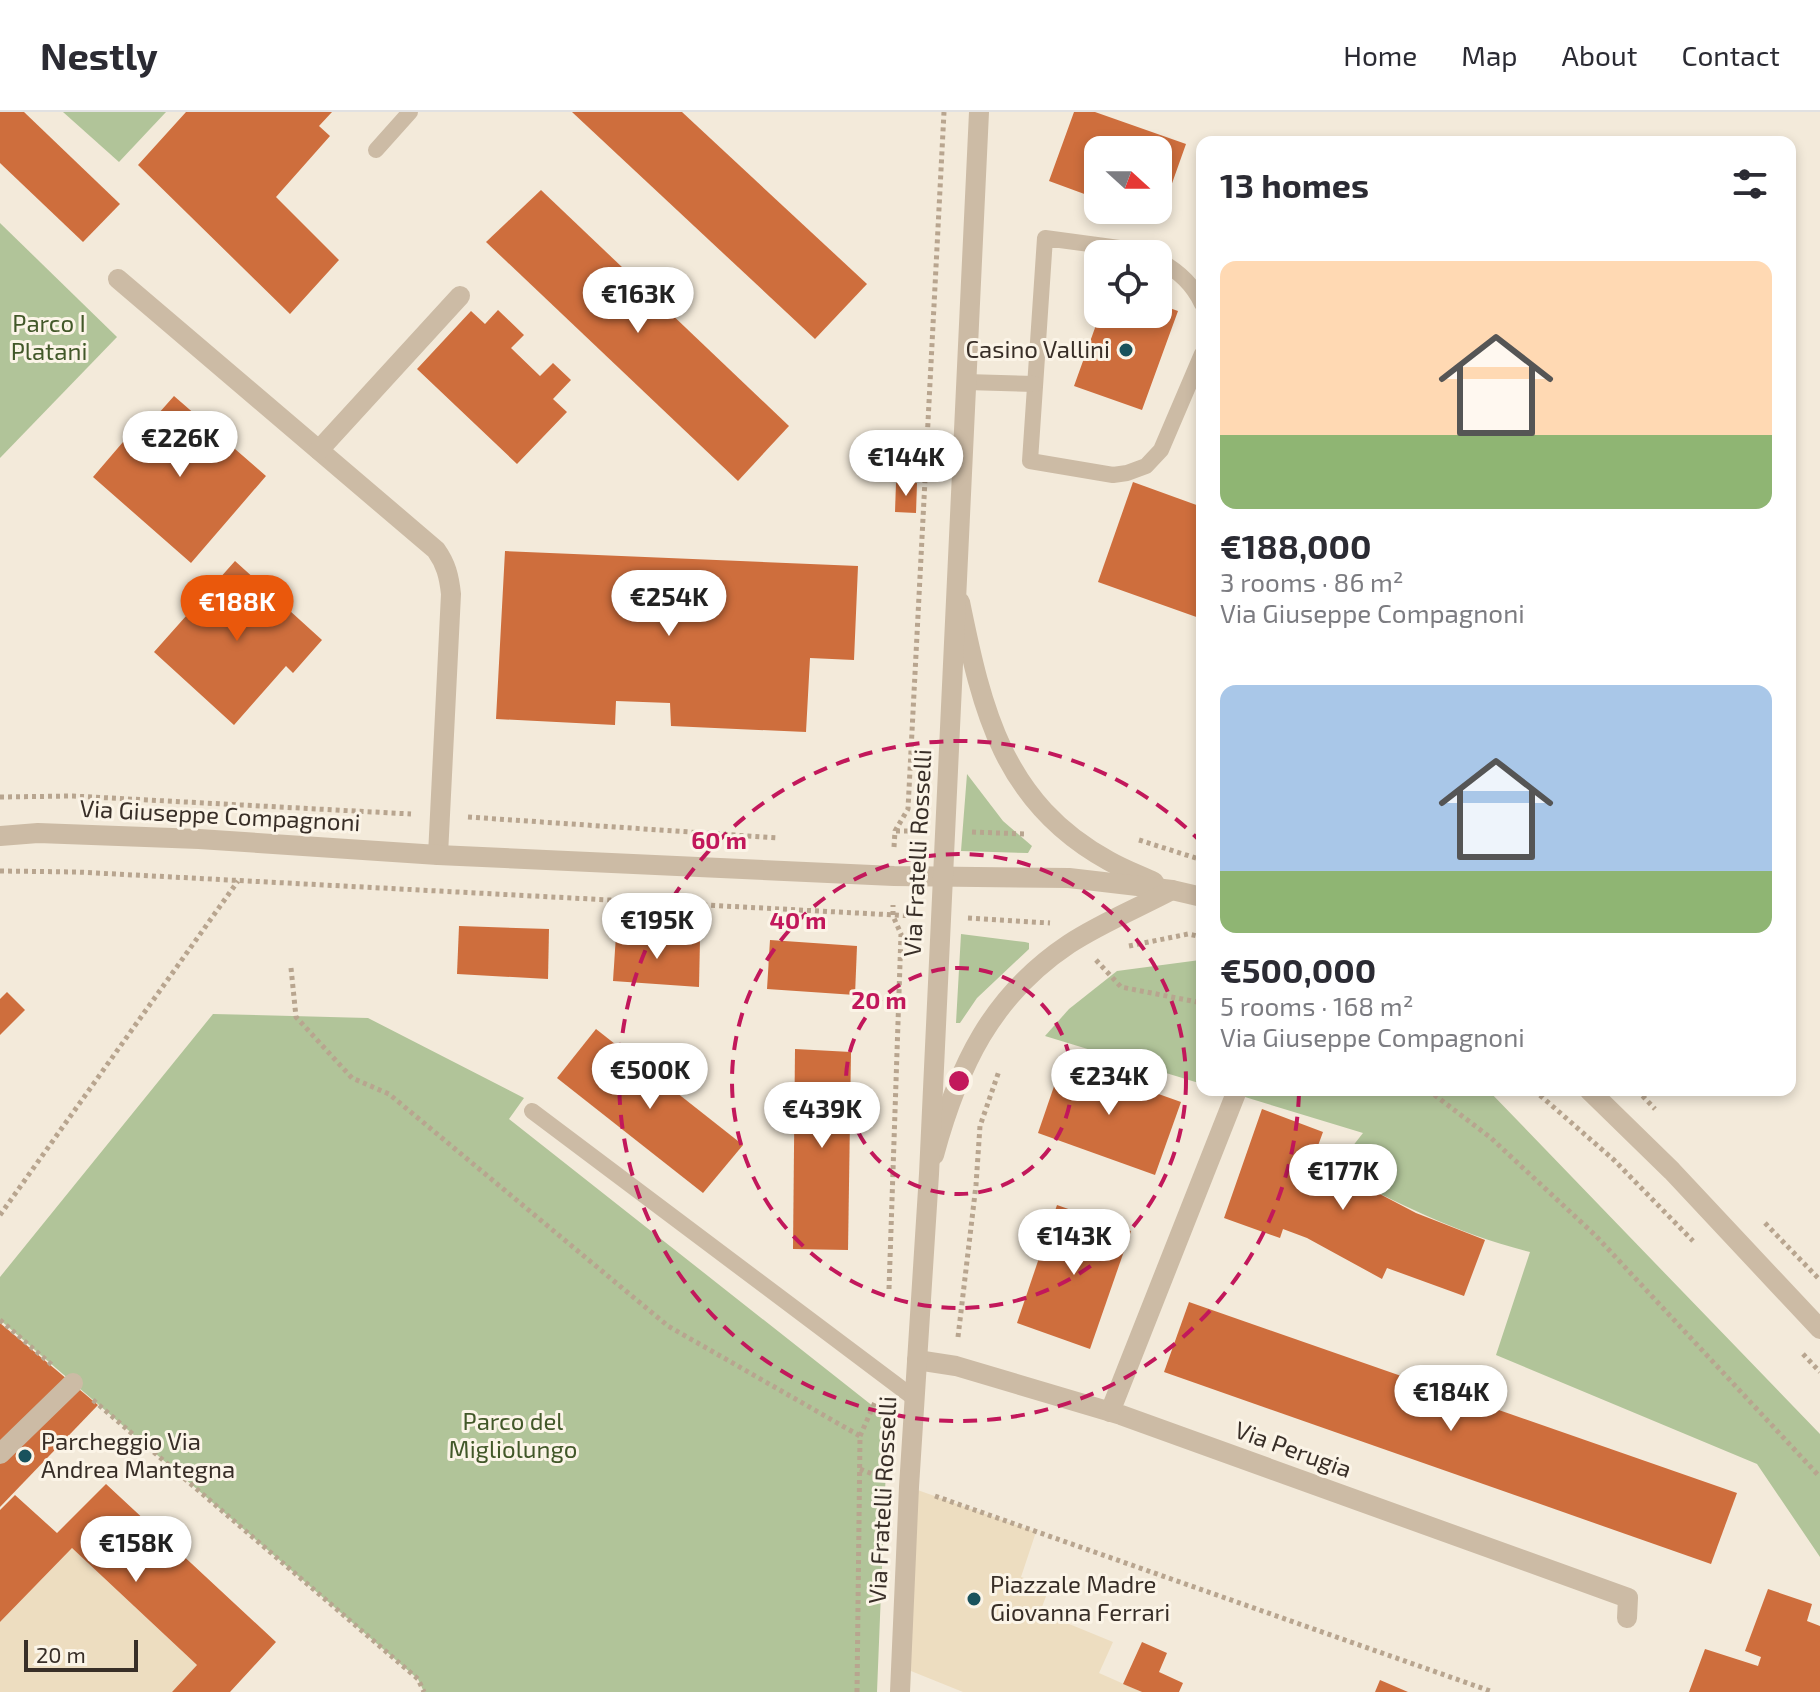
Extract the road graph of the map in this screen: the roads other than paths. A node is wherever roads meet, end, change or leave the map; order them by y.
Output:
1 (410, 112) edge
2 (979, 112) edge
3 (376, 150) dead end
4 (1084, 243) edge
5 (1172, 269) edge
6 (118, 279) dead end
7 (1196, 294) edge
8 (460, 296) dead end
9 (1196, 368) edge
10 (966, 382) junction
11 (1035, 384) junction
12 (319, 450) junction
13 (957, 588) junction
14 (0, 836) edge
15 (438, 855) junction
16 (943, 877) junction
17 (1172, 890) junction
18 (1196, 896) edge
19 (1235, 1096) edge
20 (1595, 1096) edge
21 (532, 1111) dead end
22 (929, 1174) junction
23 (1820, 1329) edge
24 (917, 1360) junction
25 (73, 1383) road end
26 (914, 1398) junction
27 (1110, 1412) junction
28 (0, 1454) edge
29 (1627, 1618) dead end
30 (900, 1692) edge

1 - 3 lane
2 - 10 street, Via Fratelli Rosselli
4 - 11 lane
5 - 7 lane
6 - 12 street
8 - 12 street
9 - 11 lane
10 - 11 lane
10 - 13 street, Via Fratelli Rosselli
12 - 15 street
13 - 16 street, Via Fratelli Rosselli
13 - 17 street
14 - 15 street, Via Giuseppe Compagnoni
15 - 16 street, Via Giuseppe Compagnoni
16 - 17 street, Via Giuseppe Compagnoni
16 - 22 street, Via Fratelli Rosselli
17 - 18 street
17 - 22 street
19 - 27 street
20 - 23 street
21 - 26 lane
22 - 24 street, Via Fratelli Rosselli
24 - 26 street, Via Fratelli Rosselli
24 - 27 street, Via Perugia
25 - 28 street
26 - 30 street, Via Fratelli Rosselli
27 - 29 street, Via Perugia

